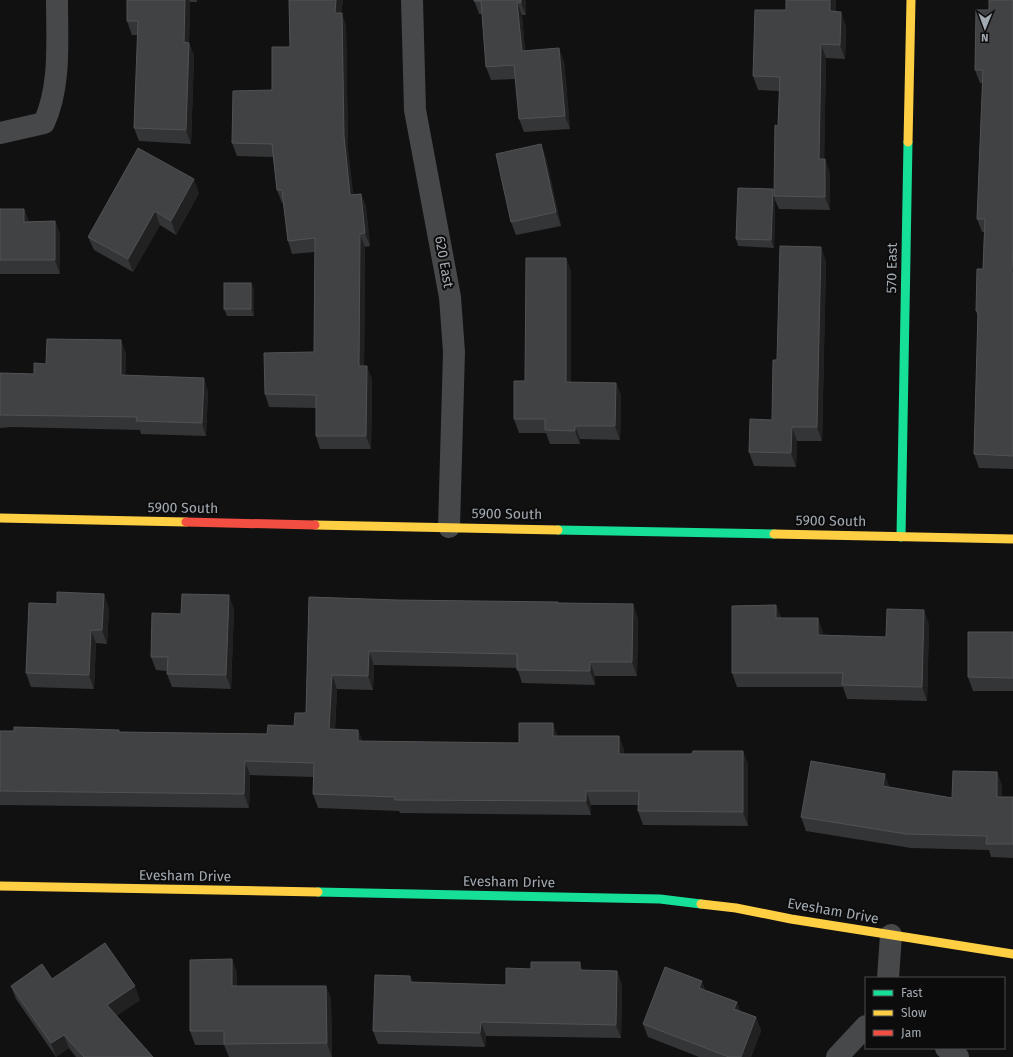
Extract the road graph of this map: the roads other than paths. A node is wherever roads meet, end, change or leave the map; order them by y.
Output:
1 (57, 0) edge
2 (412, 0) edge
3 (911, 0) edge
4 (0, 134) edge
5 (0, 518) edge
6 (449, 527) junction
7 (901, 537) junction
8 (1013, 539) edge
9 (0, 886) edge
10 (891, 935) junction
11 (1013, 954) edge
12 (888, 977) edge
13 (865, 1027) edge
14 (947, 1049) edge
15 (837, 1057) edge
16 (958, 1057) edge

1 - 4 street
2 - 6 street, 620 East
3 - 7 street, 570 East
5 - 6 street, 5900 South
6 - 7 street, 5900 South
7 - 8 street, 5900 South
9 - 10 street, Evesham Drive
10 - 11 street, Evesham Drive
10 - 12 street
13 - 15 street
14 - 16 street

